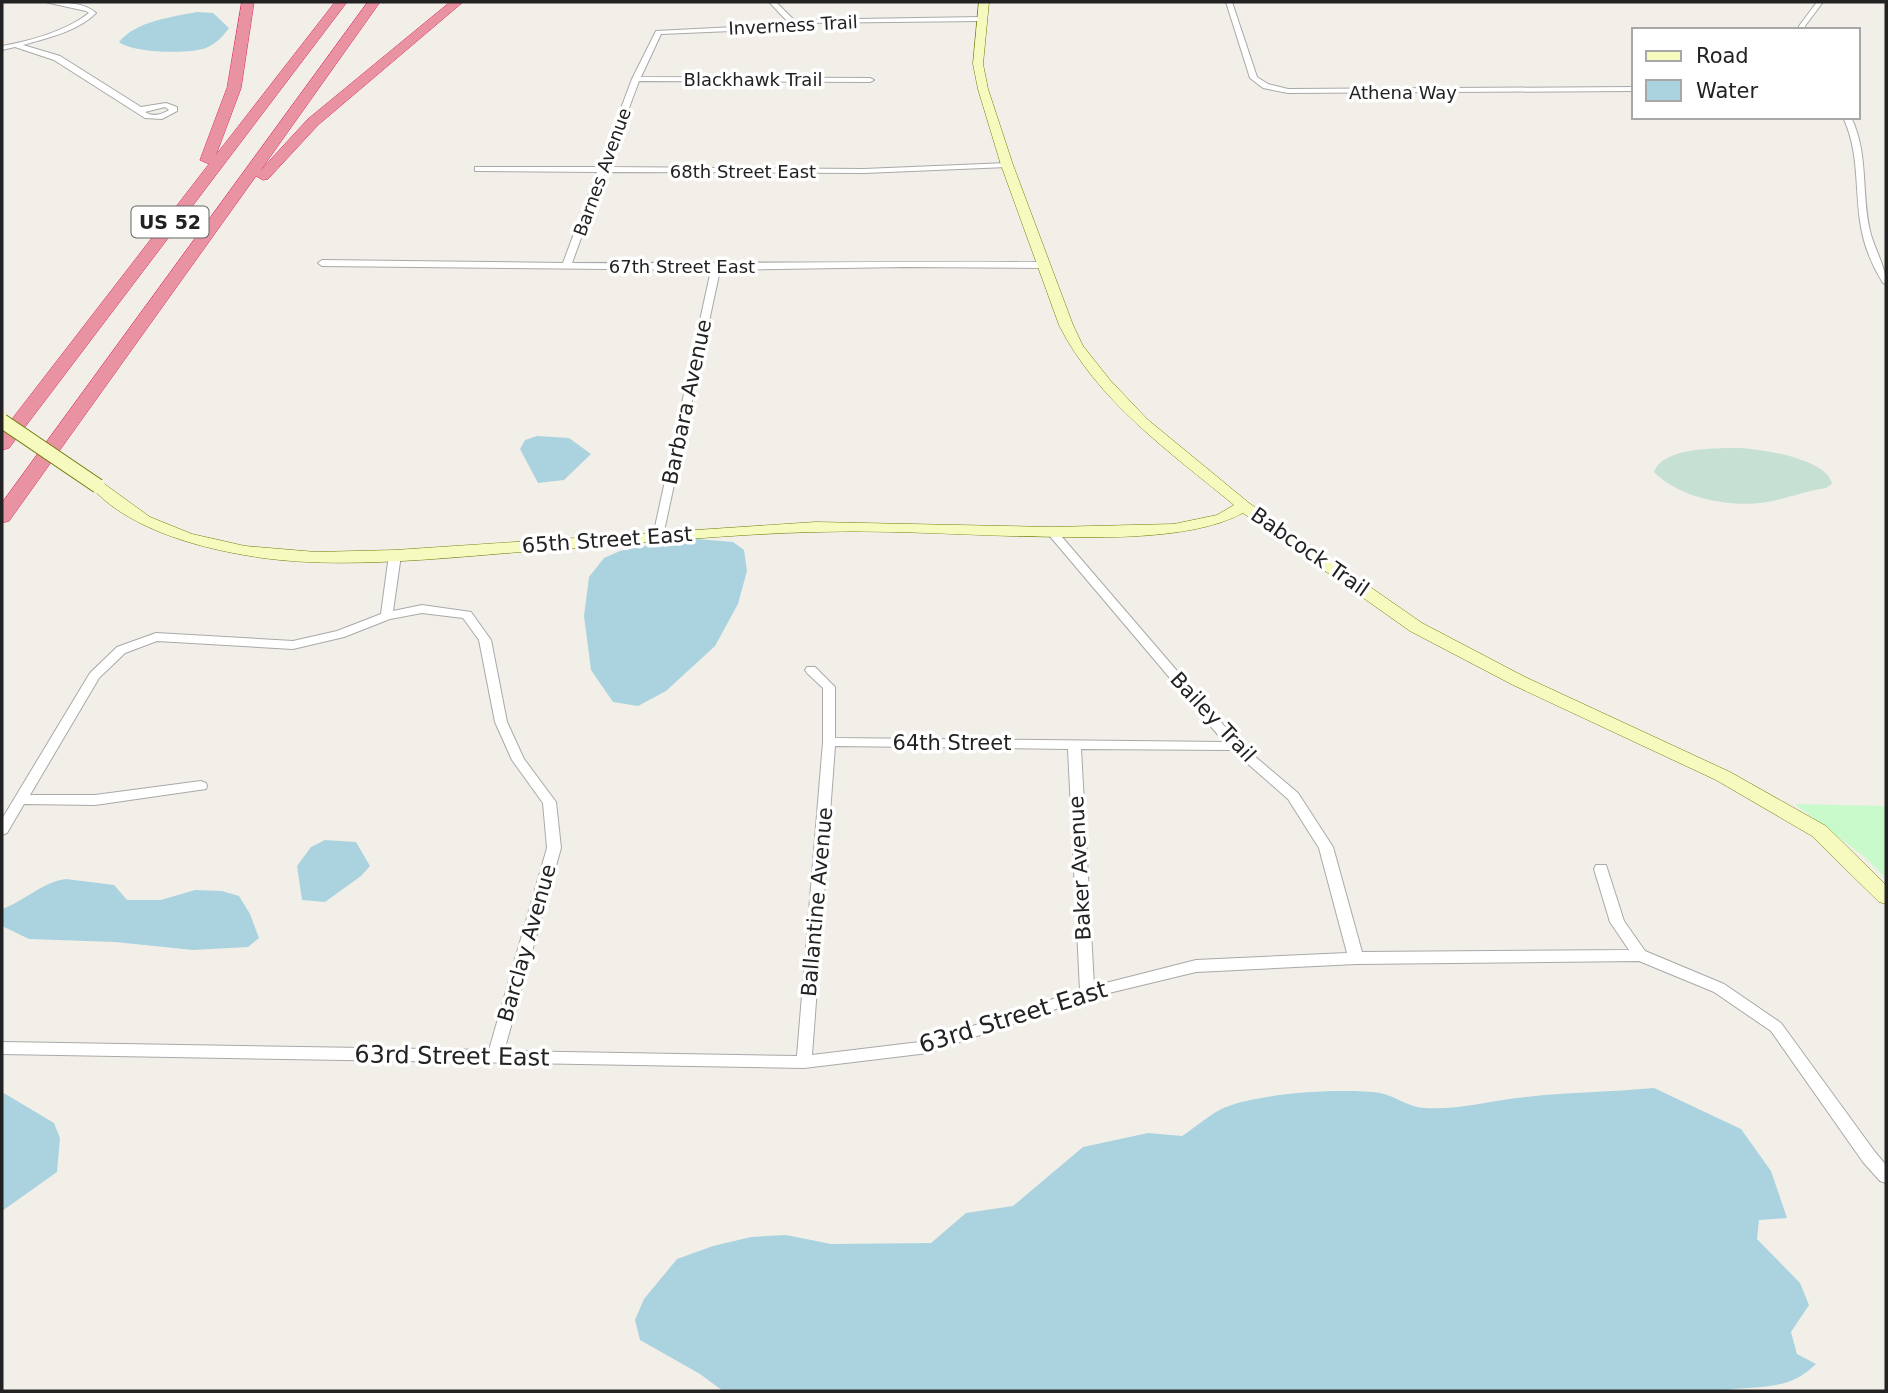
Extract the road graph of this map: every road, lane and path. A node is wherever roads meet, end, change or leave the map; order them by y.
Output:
1 (48, 2) edge
2 (248, 2) edge
3 (341, 2) edge
4 (374, 2) edge
5 (457, 2) edge
6 (772, 2) edge
7 (984, 2) edge
8 (1229, 2) edge
9 (1820, 2) edge
10 (981, 19) junction
11 (792, 22) junction
12 (1802, 28) edge
13 (18, 46) junction
14 (2, 48) edge
15 (636, 79) junction
16 (870, 80) dead end
17 (1632, 89) edge
18 (140, 110) dead end
19 (1848, 119) edge
20 (1007, 165) junction
21 (478, 169) dead end
22 (604, 170) junction
23 (190, 196) junction
24 (223, 214) junction
25 (322, 263) dead end
26 (567, 265) junction
27 (1042, 265) junction
28 (716, 268) junction
29 (1886, 281) edge
30 (2, 421) edge
31 (2, 444) edge
32 (1244, 506) junction
33 (2, 517) edge
34 (1052, 532) junction
35 (658, 536) junction
36 (395, 555) junction
37 (387, 616) junction
38 (811, 670) dead end
39 (829, 742) junction
40 (1074, 743) junction
41 (1235, 746) junction
42 (201, 786) dead end
43 (21, 799) junction
44 (2, 830) edge
45 (1601, 869) dead end
46 (1886, 897) edge
47 (1640, 955) junction
48 (1356, 958) junction
49 (1087, 993) junction
50 (2, 1048) edge
51 (495, 1056) junction
52 (804, 1062) junction
53 (1886, 1177) edge

1 - 13 street
2 - 23 highway
3 - 23 highway, US 52
4 - 24 highway, US 52
5 - 24 highway
6 - 11 street
7 - 10 street, Babcock Trail
8 - 17 street, Athena Way
9 - 12 street
10 - 11 street, Inverness Trail
10 - 20 street, Babcock Trail
11 - 15 street, Inverness Trail
13 - 14 street
13 - 18 street
15 - 16 street, Blackhawk Trail
15 - 22 street, Barnes Avenue
19 - 29 street
20 - 22 street, 68th Street East
20 - 27 street, Babcock Trail
21 - 22 street, 68th Street East
22 - 26 street, Barnes Avenue
23 - 31 highway, US 52
24 - 33 highway, US 52
25 - 26 street, 67th Street East
26 - 28 street, 67th Street East
27 - 28 street, 67th Street East
27 - 32 street, Babcock Trail
28 - 35 street, Barbara Avenue
30 - 36 street, 65th Street East, bridge
32 - 34 street, 65th Street East
32 - 46 street, Babcock Trail
34 - 35 street, 65th Street East
34 - 41 street, Bailey Trail
35 - 36 street, 65th Street East
36 - 37 street
37 - 43 street, Barclay Avenue
37 - 51 street, Barclay Avenue
38 - 39 street, Ballantine Avenue
39 - 40 street, 64th Street
39 - 52 street, Ballantine Avenue
40 - 41 street, 64th Street
40 - 49 street, Baker Avenue
41 - 48 street, Bailey Trail
42 - 43 street
43 - 44 street, Barclay Avenue
45 - 47 street
47 - 48 street, 63rd Street East
47 - 53 street, 63rd Street East
48 - 49 street, 63rd Street East
49 - 52 street, 63rd Street East
50 - 51 street, 63rd Street East
51 - 52 street, 63rd Street East

